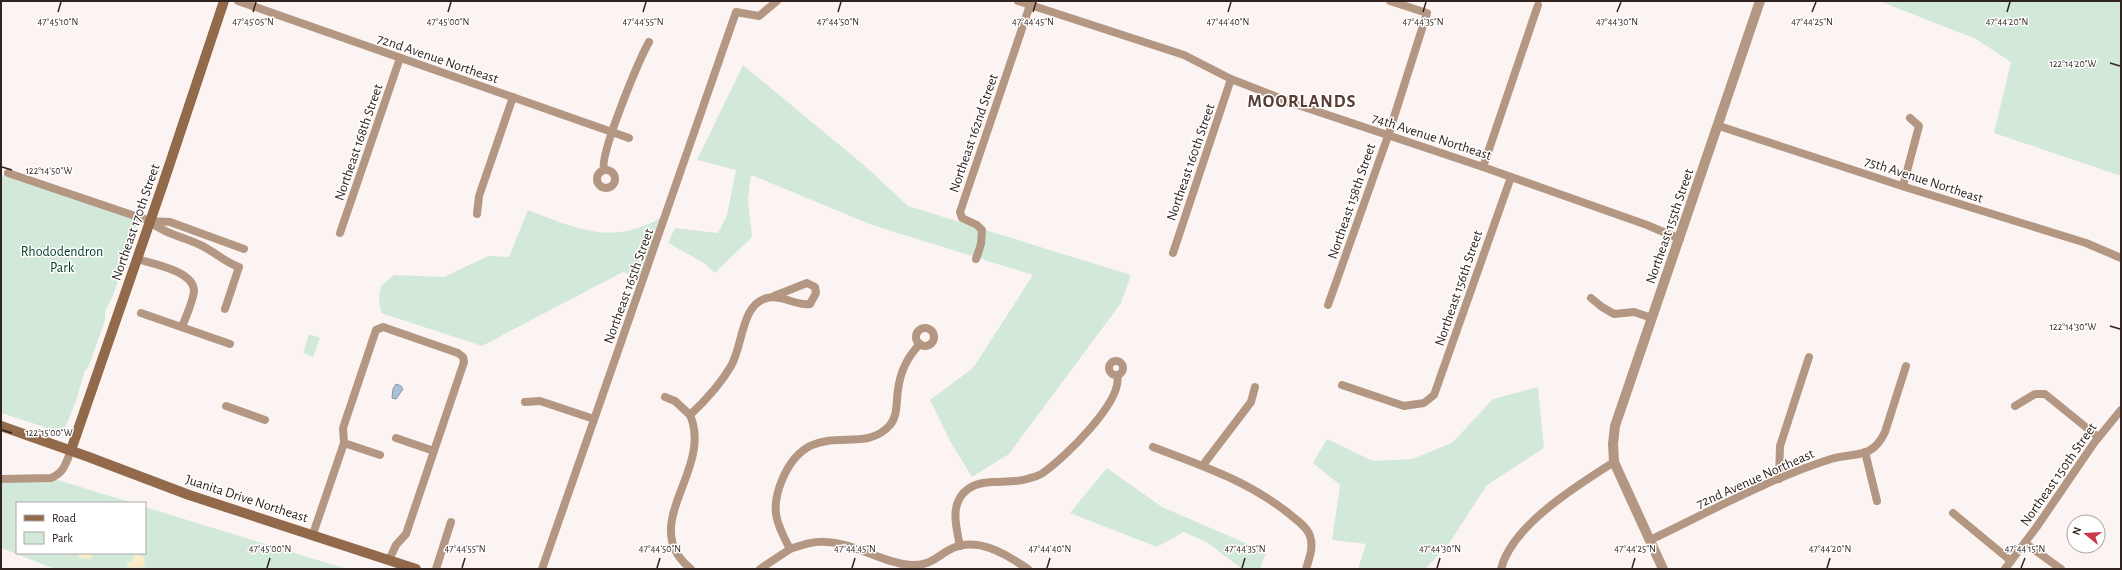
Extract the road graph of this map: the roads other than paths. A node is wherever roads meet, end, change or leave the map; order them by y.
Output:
1 (224, 1) edge
2 (238, 1) edge
3 (777, 1) edge
4 (1018, 1) edge
5 (1390, 1) edge
6 (1760, 1) edge
7 (1030, 5) junction
8 (1538, 5) dead end
9 (649, 42) dead end
10 (400, 58) junction
11 (1231, 79) junction
12 (513, 97) junction
13 (1910, 118) dead end
14 (1719, 126) junction
15 (613, 132) junction
16 (1388, 136) junction
17 (630, 138) dead end
18 (1483, 167) junction
19 (604, 170) dead end
20 (8, 173) dead end
21 (1510, 177) junction
22 (1903, 186) junction
23 (476, 214) dead end
24 (150, 221) junction
25 (340, 233) dead end
26 (1680, 239) junction
27 (244, 249) dead end
28 (1173, 253) dead end
29 (2121, 258) edge
30 (137, 259) junction
31 (976, 259) dead end
32 (774, 296) junction
33 (1591, 298) dead end
34 (1328, 305) dead end
35 (225, 309) dead end
36 (141, 313) dead end
37 (1652, 318) junction
38 (182, 327) junction
39 (230, 344) dead end
40 (920, 344) dead end
41 (1809, 357) dead end
42 (1906, 366) dead end
43 (1117, 375) dead end
44 (1342, 386) dead end
45 (1255, 387) dead end
46 (665, 397) dead end
47 (525, 402) dead end
48 (226, 406) dead end
49 (2015, 406) dead end
50 (2119, 411) edge
51 (690, 415) junction
52 (594, 419) junction
53 (265, 420) dead end
54 (1, 426) edge
55 (2098, 437) junction
56 (396, 438) dead end
57 (344, 443) junction
58 (1153, 447) dead end
59 (70, 450) junction
60 (434, 451) junction
61 (1865, 452) junction
62 (380, 455) dead end
63 (1614, 462) junction
64 (1203, 465) junction
65 (1, 478) edge
66 (1779, 479) junction
67 (1877, 501) dead end
68 (1953, 513) dead end
69 (451, 522) dead end
70 (313, 534) junction
71 (1650, 540) junction
72 (2025, 543) junction
73 (960, 546) junction
74 (790, 549) junction
75 (389, 560) junction
76 (2011, 561) junction
77 (929, 566) edge
78 (416, 569) edge
79 (436, 569) edge
80 (542, 569) edge
81 (691, 569) edge
82 (760, 569) edge
83 (1028, 569) edge
84 (1306, 569) edge
85 (1501, 569) edge
86 (1663, 569) edge
87 (2005, 569) edge
88 (2061, 569) edge

1 - 24 main road, Northeast 170th Street
2 - 10 street, 72nd Avenue Northeast
3 - 52 street, Northeast 165th Street
4 - 7 street, 74th Avenue Northeast
5 - 16 street, Northeast 158th Street
6 - 14 street, Northeast 155th Street
7 - 11 street, 74th Avenue Northeast
7 - 31 street, Northeast 162nd Street
8 - 18 street
9 - 15 street
10 - 12 street, 72nd Avenue Northeast
10 - 25 street, Northeast 168th Street
11 - 16 street, 74th Avenue Northeast
11 - 28 street, Northeast 160th Street
12 - 15 street, 72nd Avenue Northeast
12 - 23 street
13 - 22 street
14 - 22 street, 75th Avenue Northeast
14 - 26 street, Northeast 155th Street
15 - 17 street, 72nd Avenue Northeast
15 - 19 street
16 - 18 street, 74th Avenue Northeast
16 - 34 street, Northeast 158th Street
18 - 21 street, 74th Avenue Northeast
20 - 24 street
21 - 26 street, 74th Avenue Northeast
21 - 44 street, Northeast 156th Street
22 - 29 street, 75th Avenue Northeast
24 - 27 street
24 - 30 main road, Northeast 170th Street
24 - 35 street
26 - 37 street, Northeast 155th Street
30 - 38 street
30 - 59 main road, Northeast 170th Street
32 - 32 street
32 - 51 street
33 - 37 street
36 - 38 street
37 - 63 street, Northeast 155th Street
38 - 39 street
40 - 74 street
41 - 66 street
42 - 61 street, 72nd Avenue Northeast
43 - 73 street
45 - 64 street
46 - 51 street
47 - 52 street
48 - 53 street
49 - 55 street
50 - 55 street, Northeast 150th Street
51 - 81 street
52 - 80 street, Northeast 165th Street
54 - 59 main road, Juanita Drive Northeast
55 - 72 street, Northeast 150th Street
56 - 60 street
57 - 60 street
57 - 62 street
57 - 70 street
58 - 64 street
59 - 65 street
59 - 70 main road, Juanita Drive Northeast
60 - 75 street
61 - 66 street, 72nd Avenue Northeast
61 - 67 street
63 - 71 street
63 - 85 street
64 - 84 street
66 - 71 street, 72nd Avenue Northeast
68 - 76 street
69 - 79 street
70 - 75 main road, Juanita Drive Northeast
71 - 86 street
72 - 76 street, Northeast 150th Street
72 - 88 street
73 - 77 street
73 - 83 street
74 - 77 street
74 - 82 street
75 - 78 main road, Juanita Drive Northeast
76 - 87 street, Northeast 150th Street

